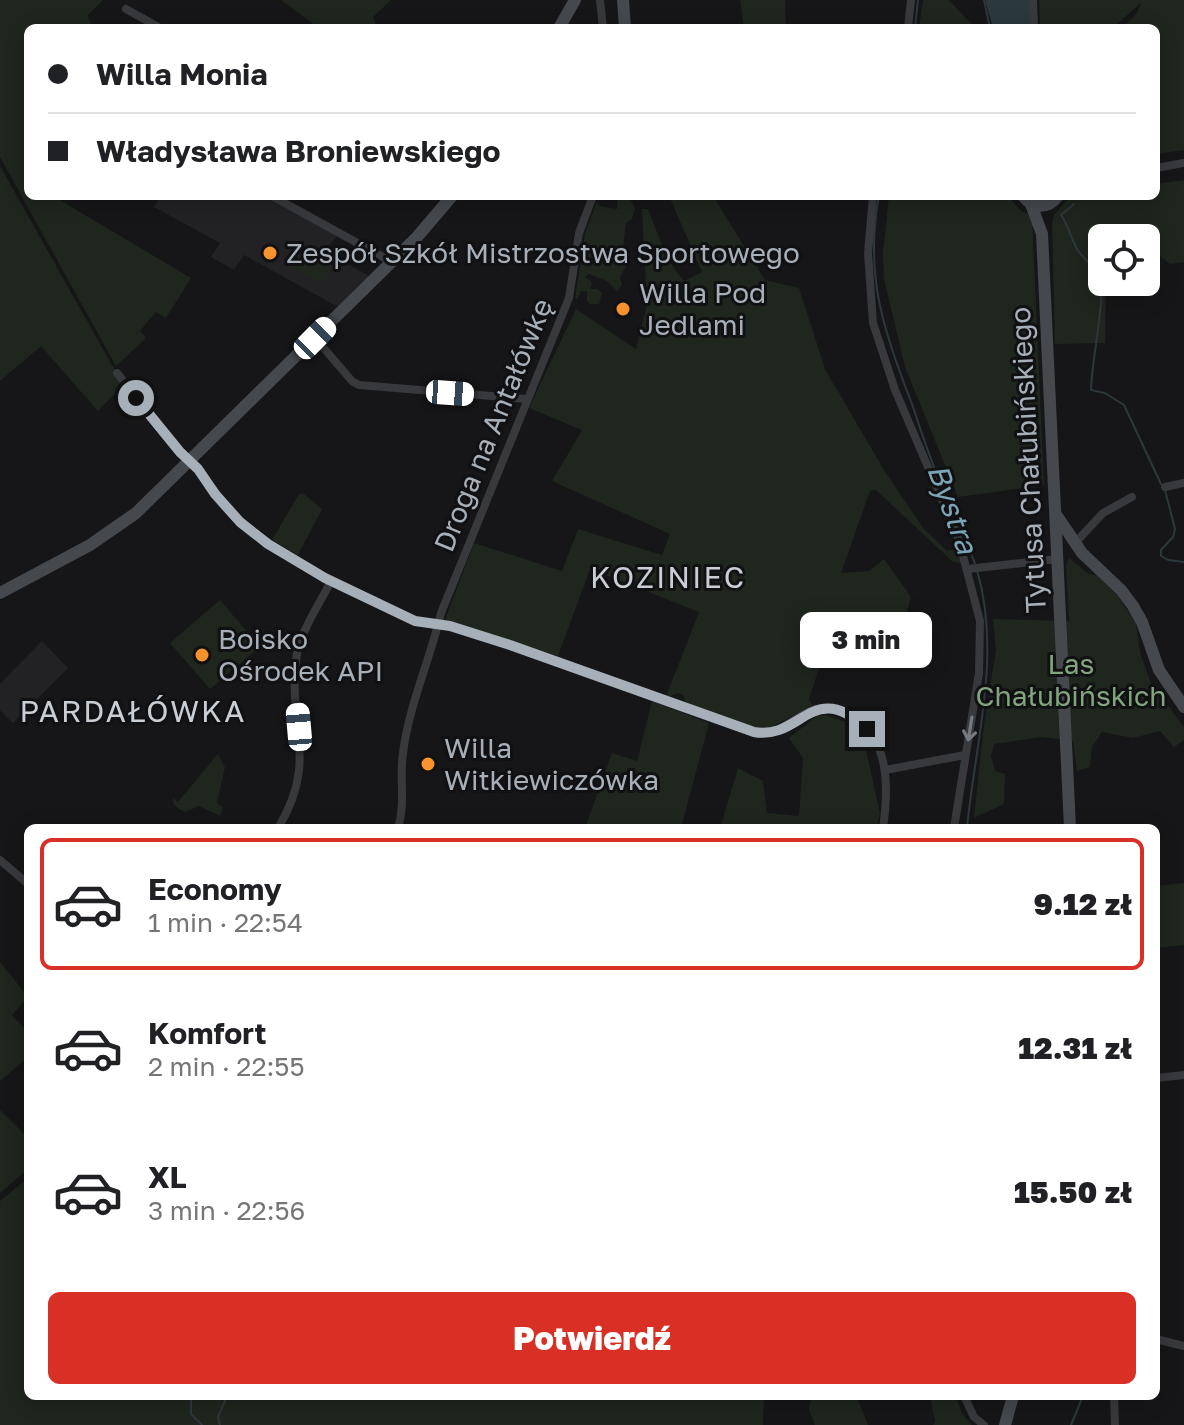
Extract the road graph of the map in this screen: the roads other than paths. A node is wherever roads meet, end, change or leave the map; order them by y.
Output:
1 (575, 0) edge
2 (600, 0) edge
3 (911, 0) edge
4 (1033, 0) edge
5 (622, 1) edge
6 (126, 9) dead end
7 (153, 24) edge
8 (561, 24) edge
9 (603, 24) edge
10 (625, 24) edge
11 (908, 24) edge
12 (1034, 24) edge
13 (1184, 163) edge
14 (1160, 167) edge
15 (279, 200) edge
16 (448, 200) edge
17 (591, 200) edge
18 (873, 200) edge
19 (1027, 200) edge
20 (1054, 200) edge
21 (1042, 234) junction
22 (392, 262) junction
23 (315, 338) junction
24 (117, 373) dead end
25 (527, 399) junction
26 (190, 461) junction
27 (1184, 483) edge
28 (1165, 487) dead end
29 (1132, 497) dead end
30 (1055, 514) junction
31 (1078, 548) junction
32 (1056, 552) junction
33 (970, 569) junction
34 (331, 581) junction
35 (0, 593) edge
36 (438, 624) junction
37 (1184, 707) edge
38 (965, 755) junction
39 (885, 770) junction
40 (280, 824) edge
41 (399, 824) edge
42 (884, 824) edge
43 (955, 824) edge
44 (1070, 824) edge
45 (0, 860) edge
46 (24, 881) edge
47 (1184, 1075) edge
48 (1160, 1078) edge
49 (1160, 1340) edge
50 (1184, 1346) edge
51 (966, 1400) edge
52 (1012, 1400) edge
53 (1114, 1400) edge
54 (984, 1425) edge
55 (1005, 1425) edge
56 (1115, 1425) edge

1 - 8 street
2 - 9 street
3 - 11 street
4 - 12 street
5 - 10 street
6 - 7 street
13 - 14 street
15 - 22 street
16 - 22 street
17 - 25 street, Droga na Antałówkę
18 - 33 street
19 - 20 street
19 - 21 street, Tytusa Chałubińskiego
20 - 21 street, Tytusa Chałubińskiego
21 - 30 street, Tytusa Chałubińskiego
22 - 23 street
23 - 25 street
23 - 26 street
24 - 26 street
25 - 36 street, Droga na Antałówkę
26 - 34 street
26 - 35 street
27 - 28 street
29 - 31 street
30 - 31 street
30 - 32 street, Tytusa Chałubińskiego
31 - 32 street
31 - 37 street
32 - 33 street
32 - 44 street, Tytusa Chałubińskiego
33 -> 38 street
34 - 36 street
34 - 40 street
36 - 39 street
36 - 41 street, Droga na Antałówkę
38 - 39 street
38 - 43 street
39 - 42 street
45 - 46 street
47 - 48 street
49 - 50 street
51 - 54 street
52 - 55 street
53 - 56 street

